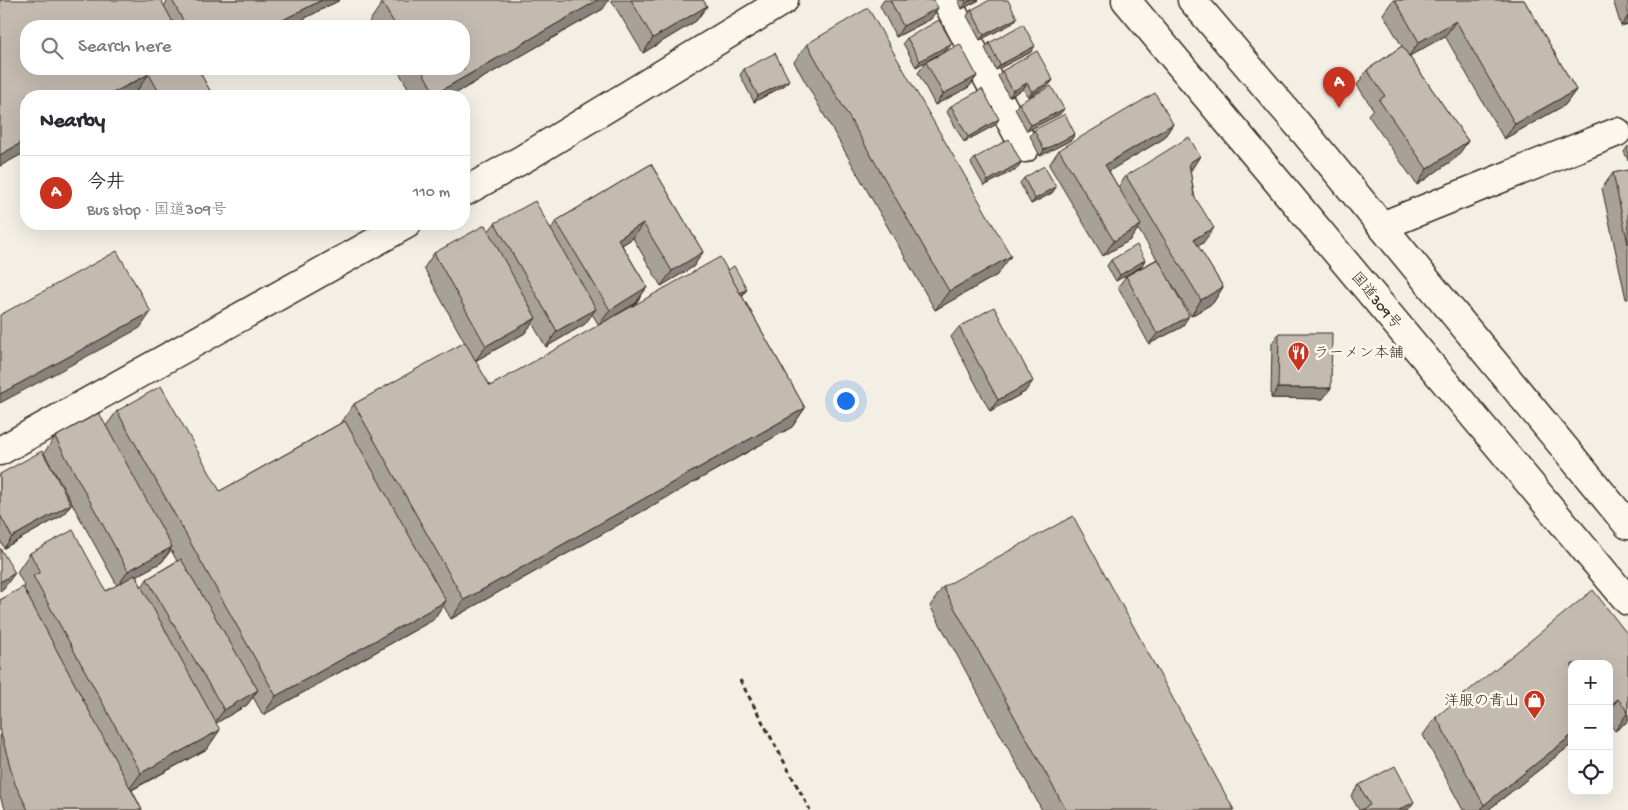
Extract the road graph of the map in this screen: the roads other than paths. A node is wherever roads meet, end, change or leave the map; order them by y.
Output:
1 (784, 0) edge
2 (946, 0) edge
3 (1126, 0) edge
4 (1192, 0) edge
5 (1617, 132) dead end
6 (1025, 148) dead end
7 (470, 189) edge
8 (1382, 226) junction
9 (396, 230) edge
10 (0, 451) edge
11 (1628, 525) edge
12 (1628, 601) edge

1 - 7 main road
2 - 6 main road
3 - 12 main road, 国道309号
4 - 8 main road
5 - 8 main road
8 - 11 main road
9 - 10 main road

